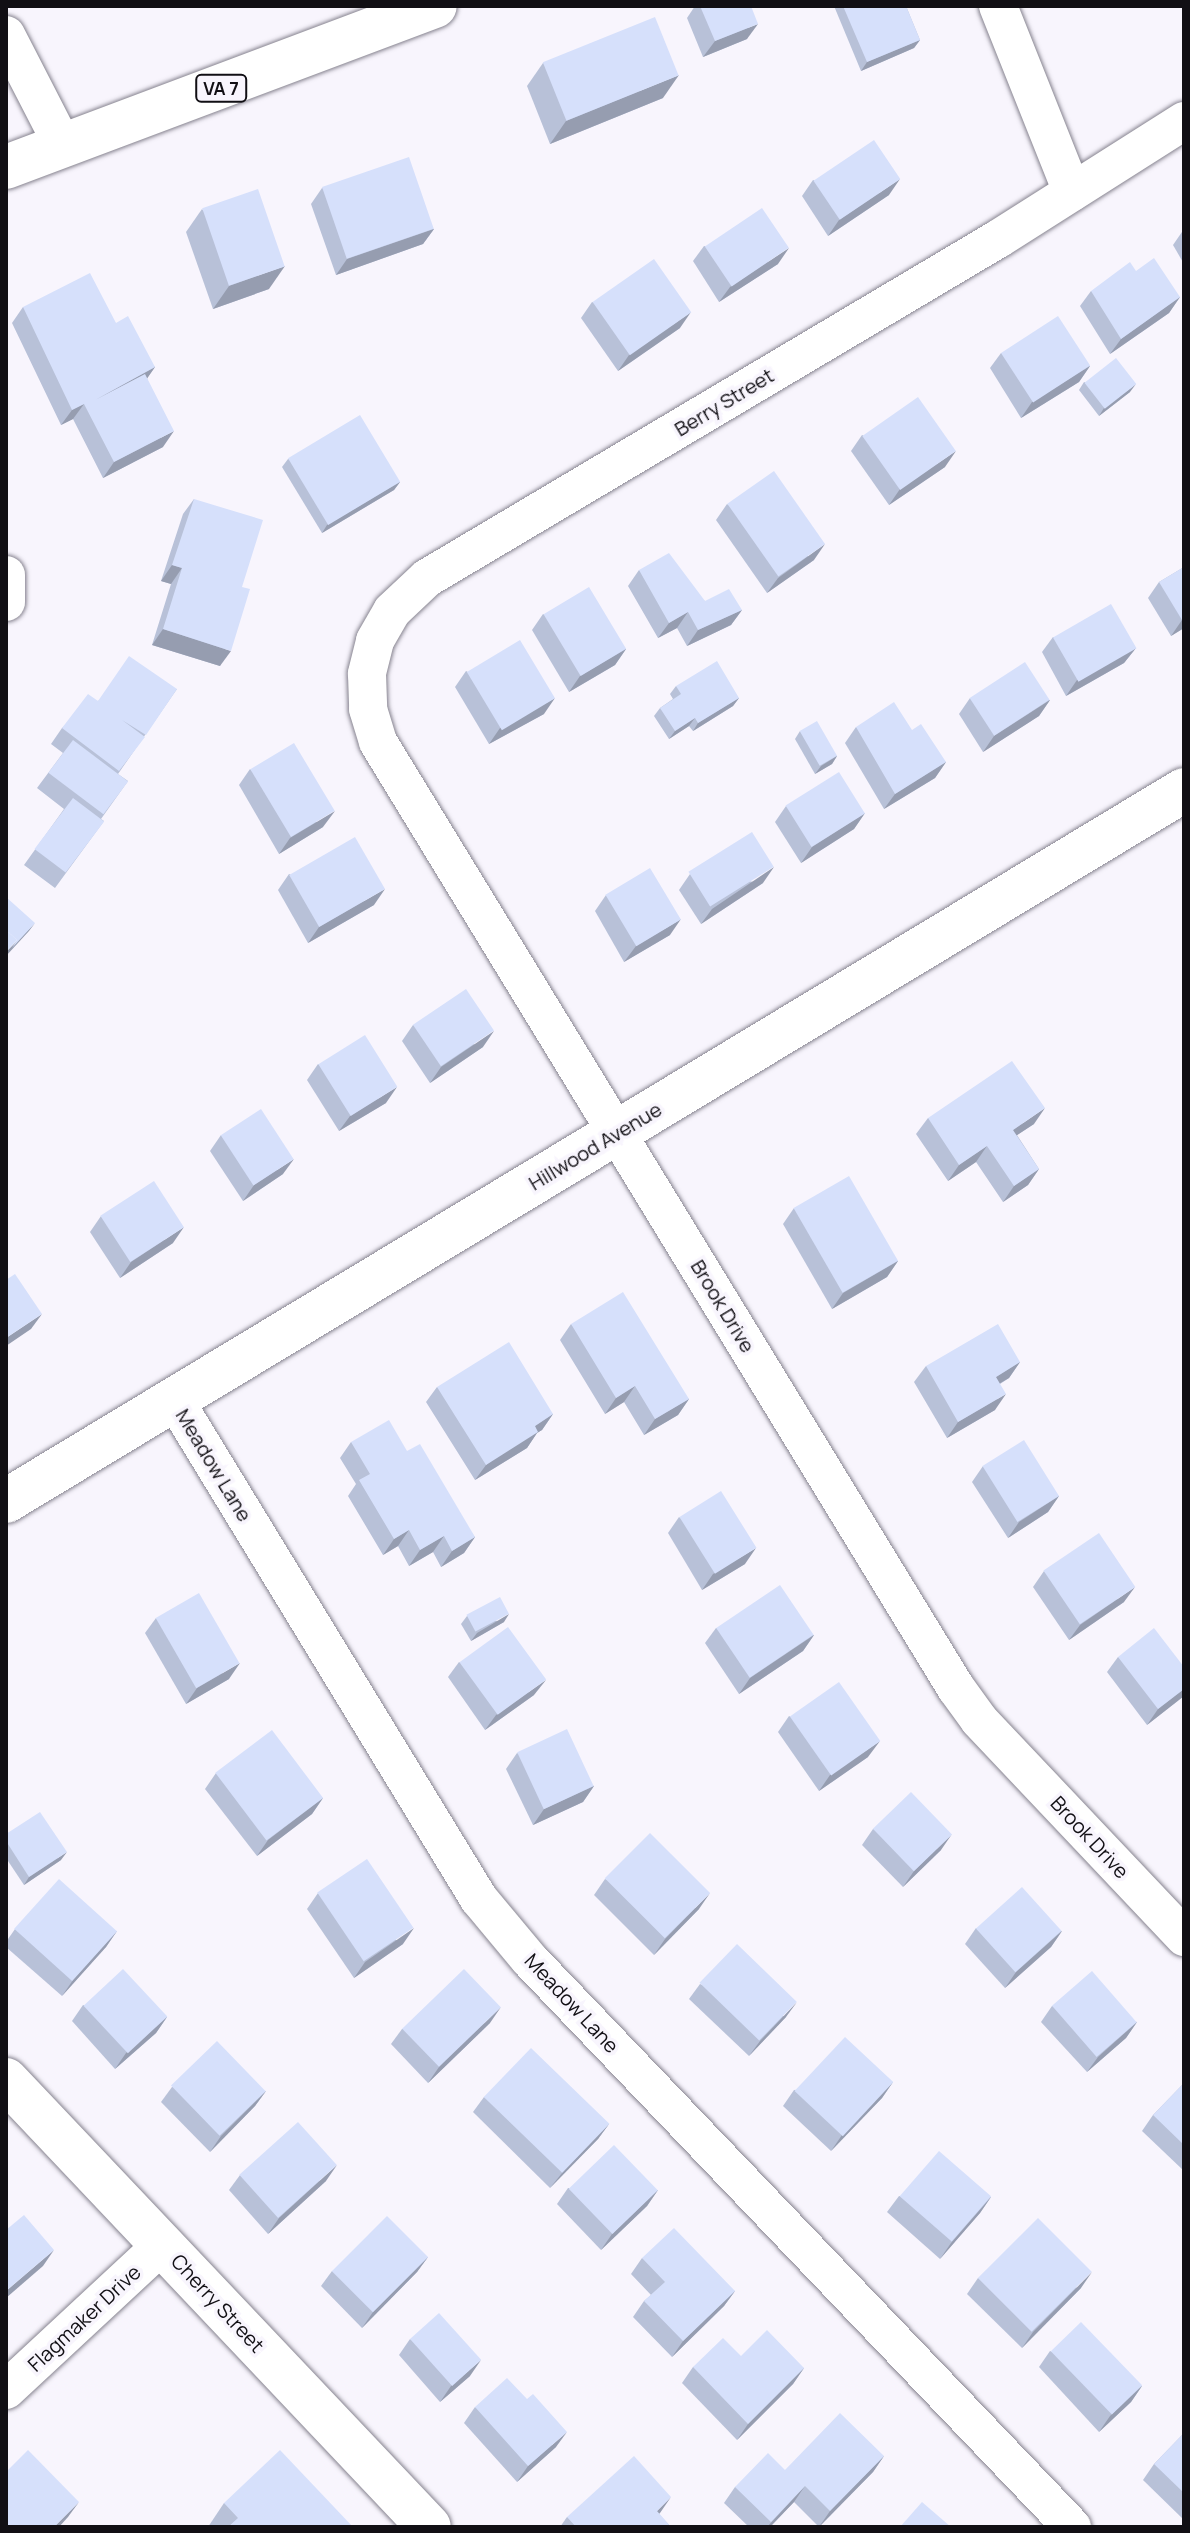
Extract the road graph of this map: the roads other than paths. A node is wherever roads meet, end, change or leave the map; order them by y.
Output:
1 (435, 6) edge
2 (998, 6) edge
3 (6, 35) edge
4 (1184, 121) edge
5 (63, 146) junction
6 (6, 167) edge
7 (1072, 192) junction
8 (6, 575) edge
9 (6, 602) edge
10 (385, 623) joint
11 (1184, 790) edge
12 (618, 1132) junction
13 (174, 1399) junction
14 (6, 1501) edge
15 (1184, 1937) edge
16 (6, 2080) edge
17 (162, 2245) junction
18 (6, 2390) edge
19 (429, 2527) edge
20 (1072, 2527) edge

1 - 5 main road, VA 7
2 - 7 street
3 - 5 street
4 - 7 street, Berry Street
5 - 6 main road, VA 7
7 - 10 street, Berry Street
8 - 9 street
10 - 12 street, Brook Drive
11 - 12 main road, Hillwood Avenue
12 - 13 main road, Hillwood Avenue
12 - 15 street, Brook Drive
13 - 14 main road, Hillwood Avenue
13 - 20 street, Meadow Lane
16 - 17 main road, Cherry Street
17 - 18 street, Flagmaker Drive
17 - 19 main road, Cherry Street

